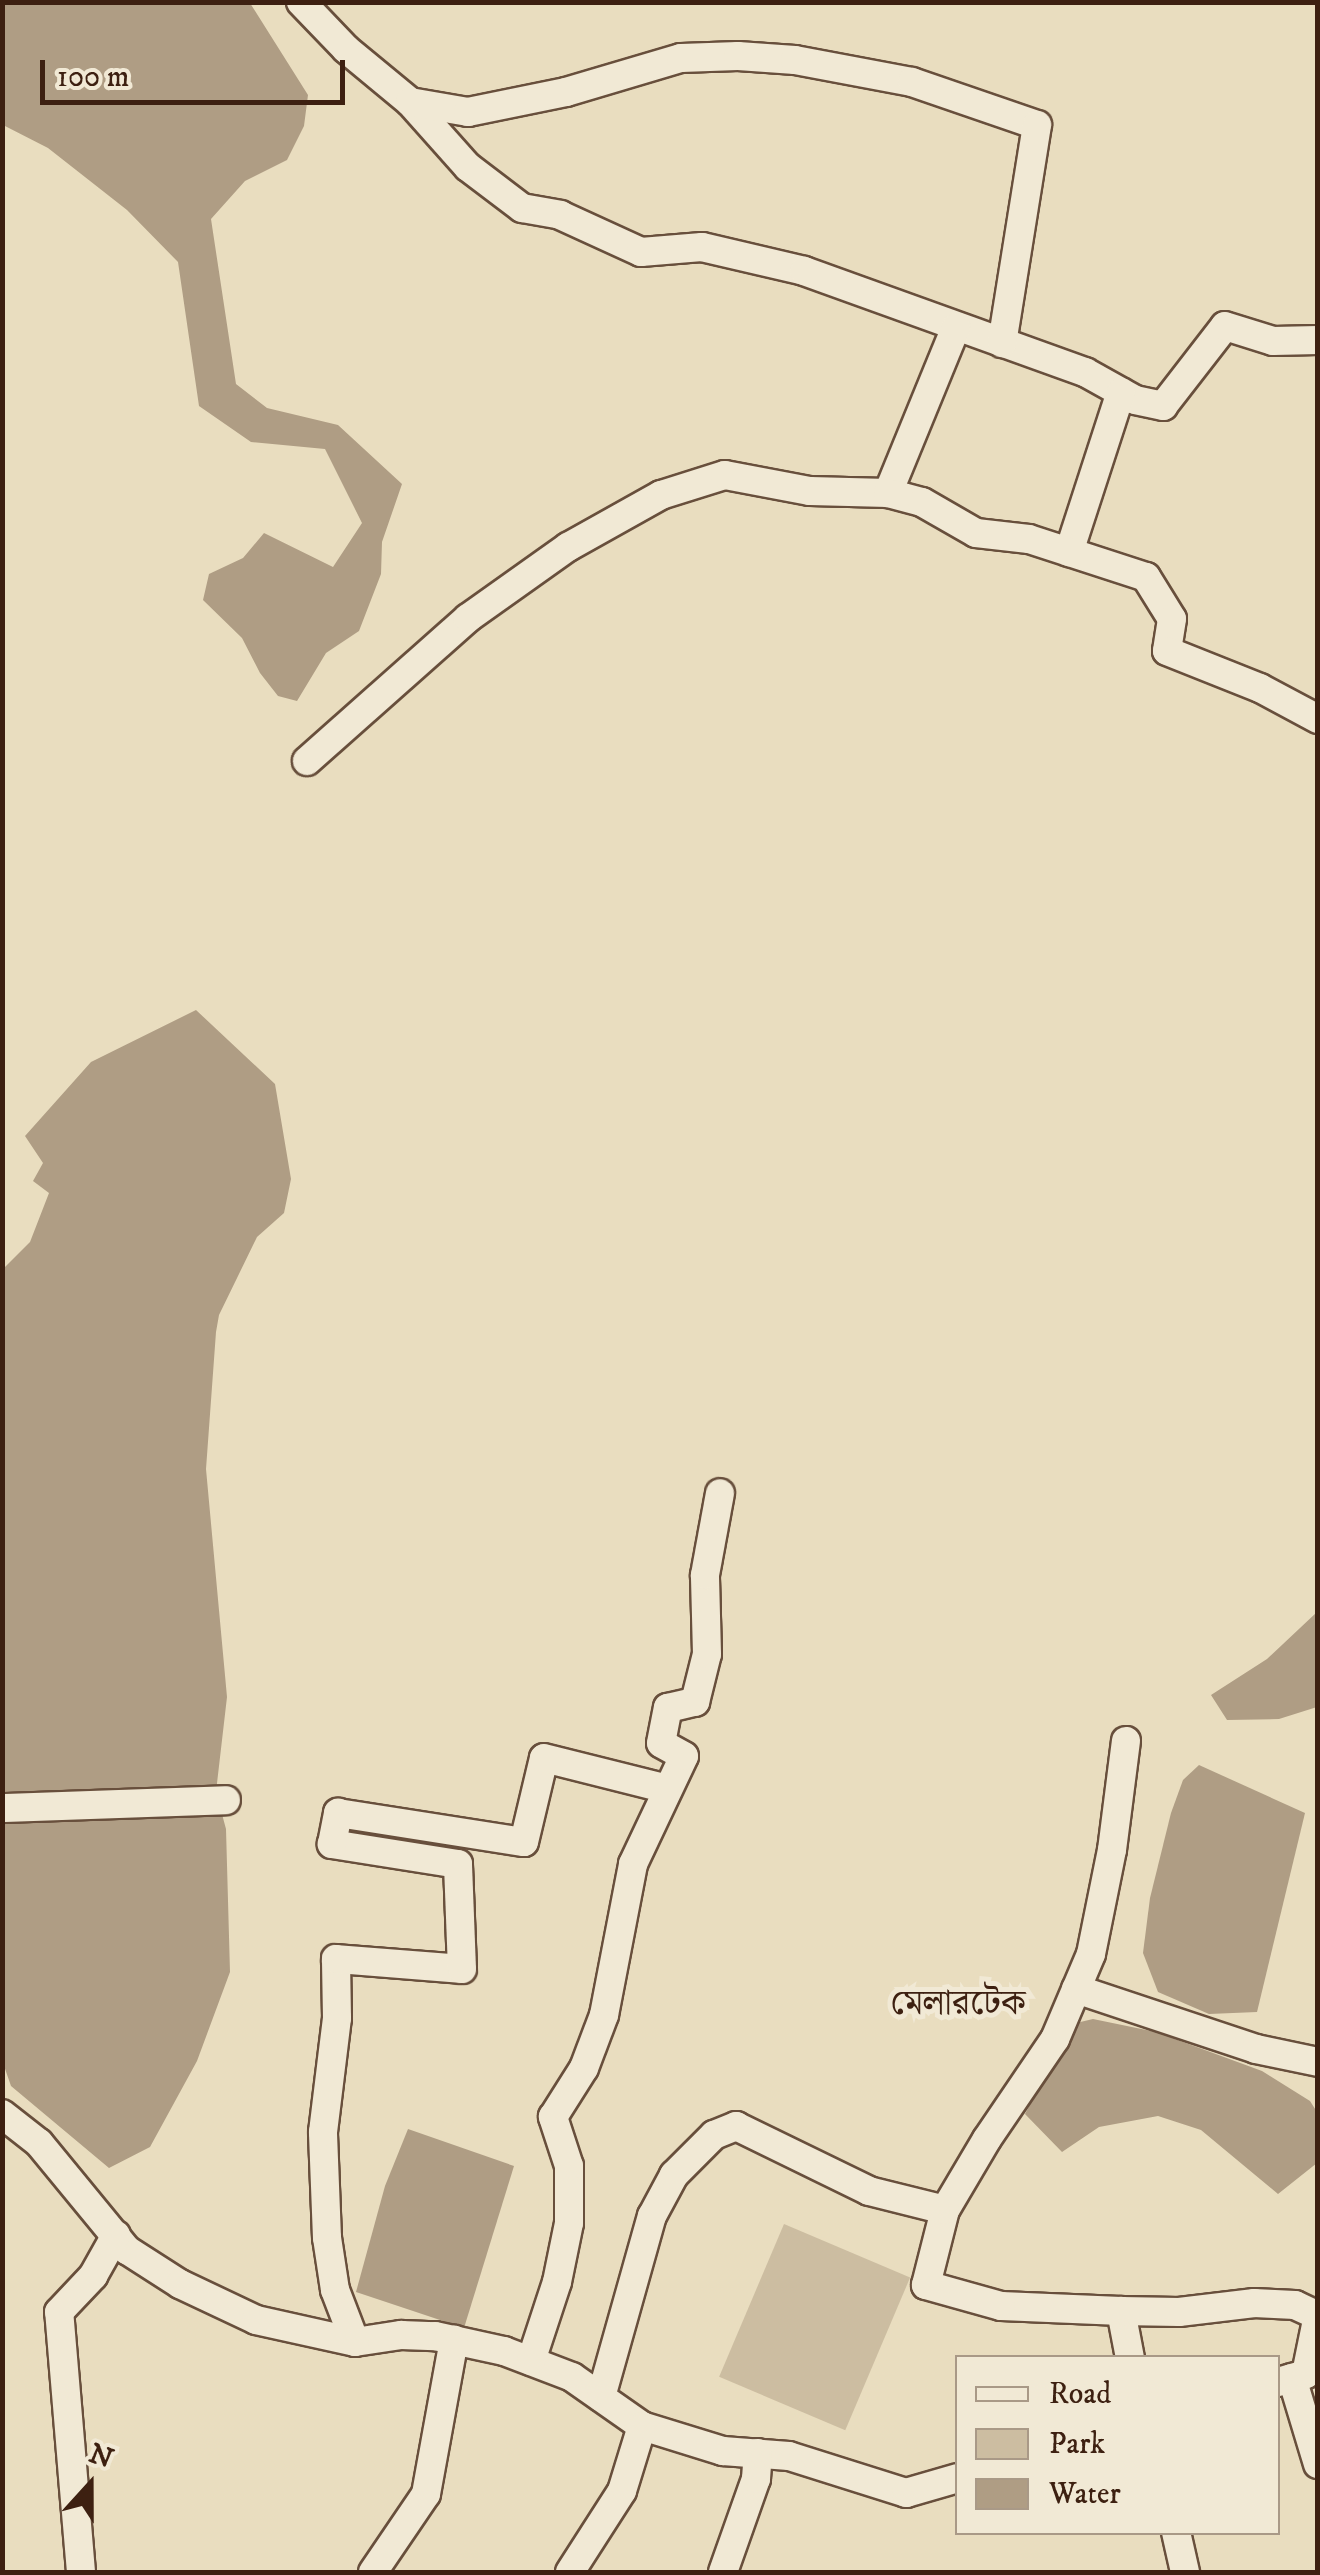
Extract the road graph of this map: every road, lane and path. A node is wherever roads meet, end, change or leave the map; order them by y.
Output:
1 (301, 2) edge
2 (410, 102) junction
3 (956, 326) junction
4 (1318, 340) edge
5 (1002, 343) junction
6 (1121, 392) junction
7 (888, 493) junction
8 (1069, 552) junction
9 (1318, 719) edge
10 (307, 761) dead end
11 (720, 1493) dead end
12 (1126, 1742) dead end
13 (667, 1790) junction
14 (226, 1800) dead end
15 (2, 1808) edge
16 (1076, 1988) junction
17 (1318, 2062) edge
18 (2, 2114) edge
19 (945, 2210) junction
20 (116, 2235) junction
21 (1121, 2312) junction
22 (1316, 2315) edge
23 (454, 2340) junction
24 (355, 2342) junction
25 (1129, 2355) edge
26 (531, 2361) junction
27 (1285, 2380) edge
28 (602, 2397) junction
29 (642, 2426) junction
30 (758, 2454) junction
31 (1318, 2464) edge
32 (955, 2479) edge
33 (1177, 2535) edge
34 (82, 2572) edge
35 (373, 2572) edge
36 (570, 2572) edge
37 (723, 2572) edge
38 (1185, 2572) edge

1 - 2 street
2 - 3 street
2 - 5 street
3 - 5 street
3 - 7 street
4 - 6 street
5 - 6 street
6 - 8 street
7 - 8 street
7 - 10 street
8 - 9 street
11 - 13 street
12 - 16 street
13 - 24 street
13 - 26 street
14 - 15 street
16 - 17 street
16 - 19 street
18 - 20 street
19 - 21 street
19 - 28 street
20 - 24 street
20 - 34 street
21 - 22 street
21 - 25 street
22 - 27 street
23 - 24 street
23 - 26 street
23 - 35 street
26 - 28 street
27 - 31 street
28 - 29 street
29 - 30 street
29 - 36 street
30 - 32 street
30 - 37 street
33 - 38 street

